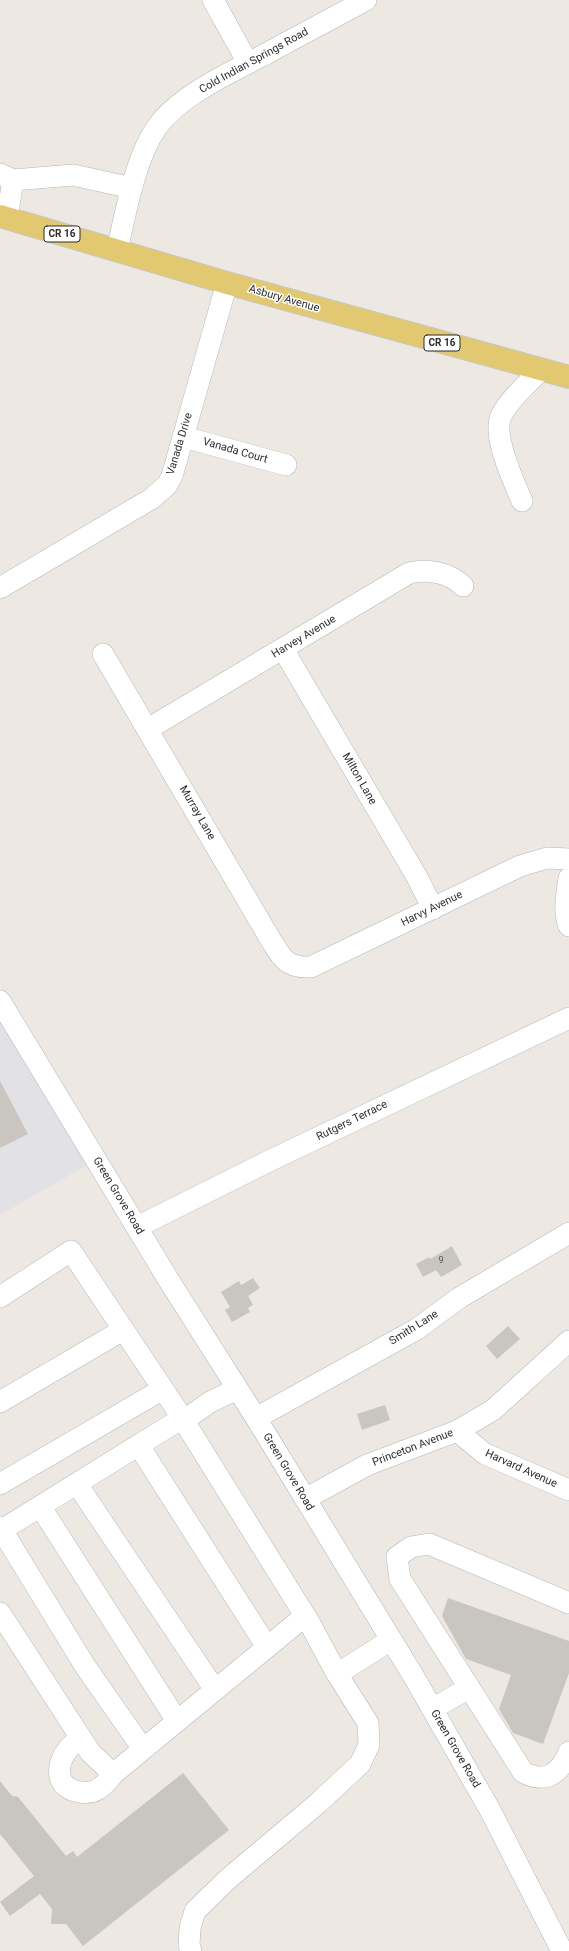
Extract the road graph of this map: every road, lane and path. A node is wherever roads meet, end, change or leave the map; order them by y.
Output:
1 (213, 0) edge
2 (366, 0) edge
3 (248, 63) junction
4 (7, 177) edge
5 (132, 188) junction
6 (4, 217) edge
7 (117, 250) junction
8 (227, 283) junction
9 (541, 369) junction
10 (569, 377) edge
11 (184, 437) junction
12 (286, 466) dead end
13 (522, 501) dead end
14 (464, 586) dead end
15 (0, 588) edge
16 (283, 649) junction
17 (103, 654) dead end
18 (148, 729) junction
19 (569, 859) edge
20 (569, 878) edge
21 (433, 909) junction
22 (569, 926) edge
23 (297, 967) joint
24 (0, 1001) edge
25 (569, 1018) edge
26 (137, 1227) junction
27 (569, 1232) edge
28 (0, 1297) edge
29 (123, 1330) junction
30 (569, 1342) edge
31 (163, 1389) junction
32 (237, 1389) junction
33 (0, 1402) edge
34 (256, 1418) junction
35 (183, 1421) junction
36 (457, 1431) junction
37 (139, 1446) junction
38 (0, 1484) edge
39 (77, 1484) junction
40 (569, 1490) edge
41 (305, 1499) junction
42 (40, 1506) junction
43 (1, 1529) edge
44 (569, 1603) edge
45 (0, 1613) edge
46 (305, 1616) junction
47 (391, 1640) junction
48 (267, 1647) junction
49 (337, 1674) junction
50 (469, 1688) junction
51 (215, 1690) junction
52 (432, 1709) junction
53 (177, 1721) junction
54 (81, 1739) junction
55 (143, 1749) junction
56 (569, 1752) edge
57 (113, 1774) junction
58 (192, 1951) edge
59 (562, 1951) edge

1 - 3 street
2 - 3 street, Cold Indian Springs Road
3 - 5 street, Cold Indian Springs Road
4 - 5 street
4 - 6 street
5 - 7 street, Cold Indian Springs Road
6 - 7 main road, Asbury Avenue / CR 16
7 - 8 main road, Asbury Avenue / CR 16
8 - 9 main road, Asbury Avenue / CR 16
8 - 11 street, Vanada Drive
9 - 10 main road, Asbury Avenue / CR 16
9 - 13 street
11 - 12 street, Vanada Court
11 - 15 street, Vanada Drive
14 - 16 street, Harvey Avenue
16 - 18 street, Harvey Avenue
16 - 21 street, Milton Lane
17 - 18 street, Murray Lane
18 - 23 street, Murray Lane
19 - 21 street, Harvy Avenue
20 - 22 street
21 - 23 street, Harvy Avenue
24 - 26 street, Green Grove Road
25 - 26 street, Rutgers Terrace
26 - 32 street, Green Grove Road
27 - 34 street, Smith Lane
28 - 29 street
29 - 31 street
29 - 33 street
30 - 36 street, Princeton Avenue
31 - 35 street
31 - 38 street
32 - 34 street, Green Grove Road
32 - 35 street
34 - 41 street, Green Grove Road
35 - 37 street
35 - 46 street
36 - 40 street, Harvard Avenue
36 - 41 street, Princeton Avenue
37 - 39 street
37 - 48 street
39 - 42 street
39 - 51 street
41 - 47 street, Green Grove Road
42 - 43 street
42 - 53 street
43 - 55 street
44 - 50 street
45 - 54 street
46 - 48 street
46 - 49 street
47 - 49 street
47 - 52 street, Green Grove Road
48 - 51 street
49 - 58 street
50 - 52 street
50 - 56 street
51 - 53 street
52 - 59 street, Green Grove Road
53 - 55 street
54 - 57 street
54 - 57 street
55 - 57 street

